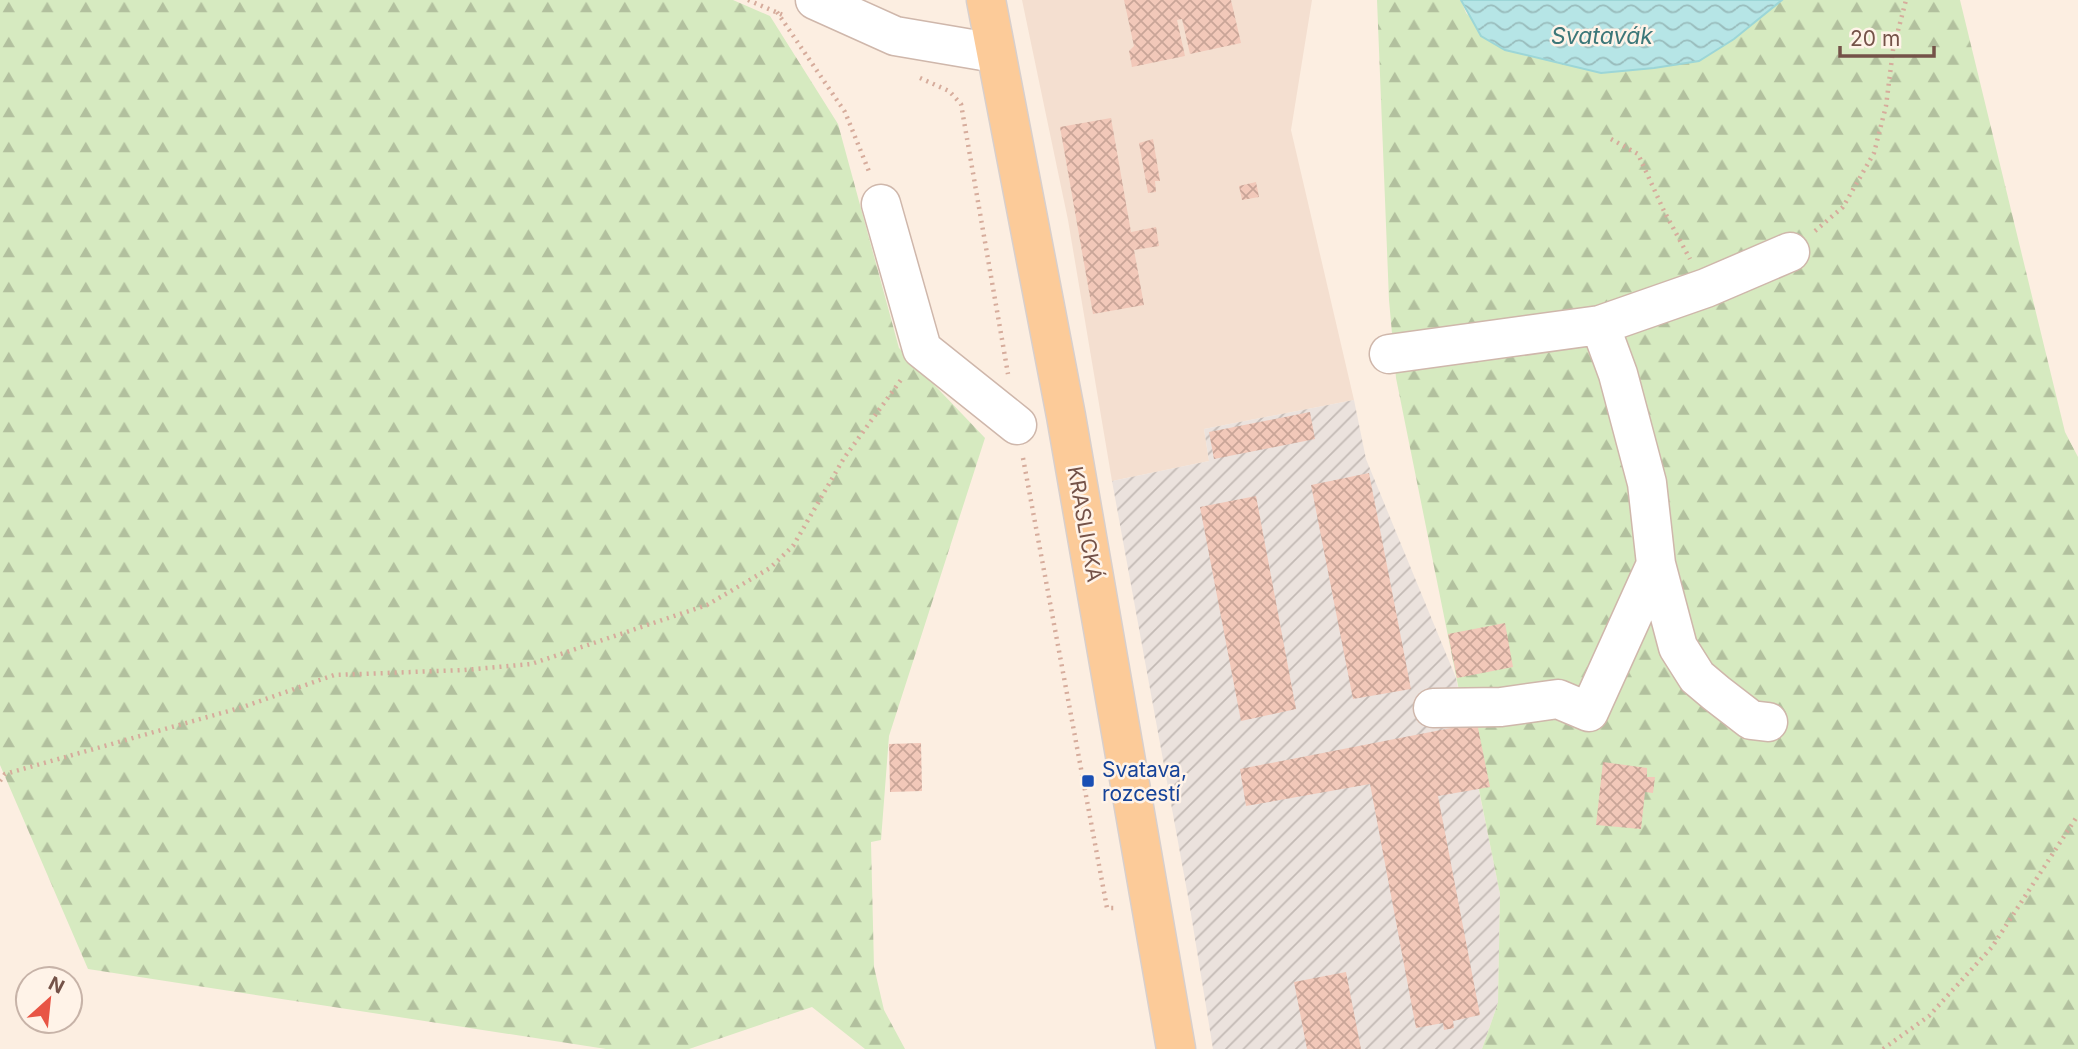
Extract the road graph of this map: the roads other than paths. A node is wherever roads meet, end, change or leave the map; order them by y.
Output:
1 (815, 0) edge
2 (986, 0) edge
3 (995, 53) junction
4 (881, 204) road end
5 (1790, 252) road end
6 (1600, 325) junction
7 (1389, 354) dead end
8 (1017, 425) dead end
9 (1656, 564) junction
10 (1433, 708) dead end
11 (1768, 722) dead end
12 (1177, 1049) edge

1 - 3 street
2 - 3 main road, KRASLICKÁ
3 - 12 main road, KRASLICKÁ
4 - 8 street
5 - 6 street
6 - 7 street
6 - 9 street
9 - 10 street
9 - 11 street

